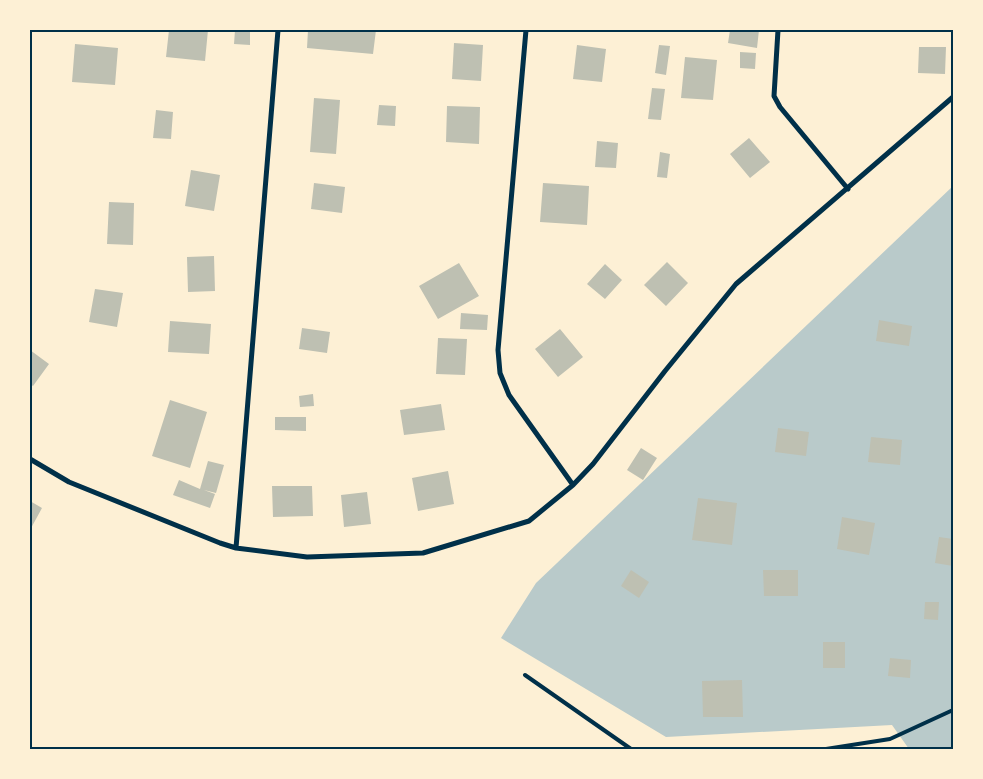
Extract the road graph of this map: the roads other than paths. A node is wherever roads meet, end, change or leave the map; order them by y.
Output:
1 (278, 30) edge
2 (526, 30) edge
3 (778, 30) edge
4 (953, 97) edge
5 (848, 189) junction
6 (30, 459) edge
7 (573, 485) junction
8 (236, 548) junction
9 (525, 675) dead end
10 (953, 710) edge
11 (631, 749) edge
12 (826, 749) edge

1 - 8 street
2 - 7 street
3 - 5 street
4 - 5 street
5 - 7 street
6 - 8 street
7 - 8 street
9 - 11 lane
10 - 12 lane

